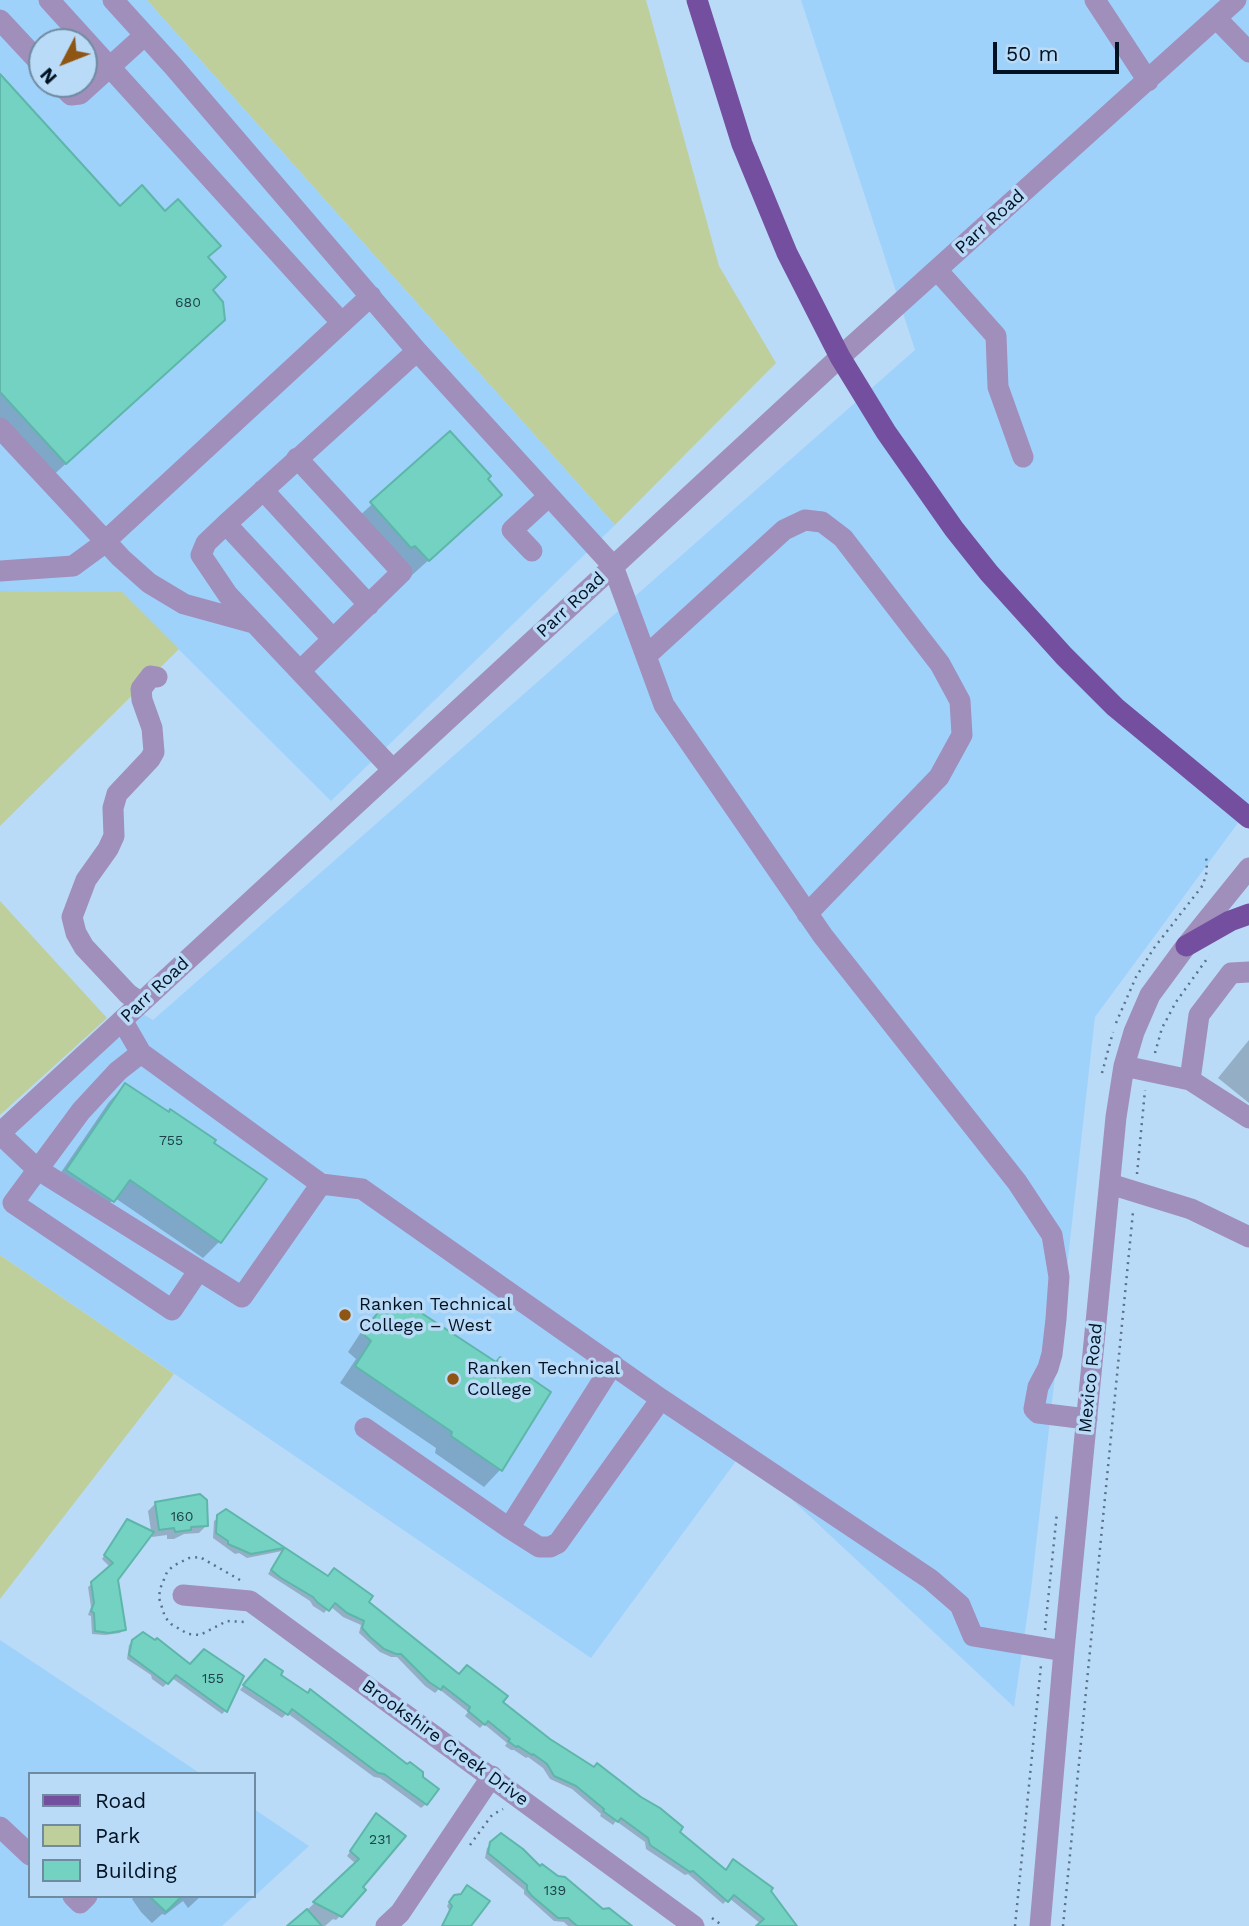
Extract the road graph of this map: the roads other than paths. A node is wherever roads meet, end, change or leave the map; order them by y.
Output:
1 (49, 0) edge
2 (113, 0) edge
3 (697, 0) edge
4 (1095, 0) edge
5 (1236, 0) edge
6 (1216, 18) junction
7 (0, 20) edge
8 (145, 35) junction
9 (28, 50) edge
10 (1249, 52) edge
11 (110, 68) junction
12 (98, 78) edge
13 (1148, 81) junction
14 (937, 270) junction
15 (370, 296) junction
16 (342, 323) junction
17 (417, 351) junction
18 (840, 357) junction
19 (0, 428) edge
20 (1023, 457) dead end
21 (297, 458) junction
22 (263, 490) junction
23 (549, 496) junction
24 (226, 524) junction
25 (105, 541) junction
26 (533, 551) dead end
27 (613, 566) junction
28 (0, 571) edge
29 (369, 605) junction
30 (255, 623) junction
31 (333, 639) junction
32 (646, 656) junction
33 (300, 671) junction
34 (157, 677) dead end
35 (393, 770) junction
36 (1249, 818) edge
37 (1249, 868) edge
38 (807, 914) junction
39 (1249, 914) edge
40 (1186, 946) junction
41 (1249, 972) edge
42 (141, 1003) junction
43 (122, 1020) junction
44 (141, 1053) junction
45 (1124, 1066) junction
46 (1190, 1080) junction
47 (1249, 1118) edge
48 (0, 1133) edge
49 (37, 1169) junction
50 (321, 1184) junction
51 (1110, 1184) junction
52 (1249, 1237) edge
53 (199, 1270) junction
54 (613, 1364) junction
55 (661, 1399) junction
56 (1087, 1419) junction
57 (365, 1428) dead end
58 (509, 1528) junction
59 (183, 1595) dead end
60 (1064, 1651) junction
61 (492, 1776) junction
62 (0, 1826) edge
63 (28, 1853) edge
64 (386, 1926) edge
65 (694, 1926) edge
66 (1040, 1926) edge

1 - 11 street
2 - 8 street
3 - 18 main road
4 - 13 street
5 - 6 street, Parr Road
6 - 10 street
6 - 13 street, Parr Road
7 - 9 street
8 - 11 street
8 - 15 street
11 - 12 street
11 - 16 street
13 - 14 street, Parr Road
14 - 18 street, Parr Road
14 - 20 street
15 - 16 street
15 - 17 street
16 - 25 street
17 - 21 street
17 - 23 street
18 - 27 street, Parr Road
18 - 36 main road
19 - 25 street
21 - 22 street
21 - 29 street
22 - 24 street
22 - 29 street
23 - 26 street
23 - 27 street
24 - 30 street
24 - 31 street
25 - 28 street
25 - 30 street
27 - 32 street
27 - 35 street, Parr Road
29 - 31 street
30 - 33 street
31 - 33 street
32 - 38 street
32 - 38 street
33 - 35 street
34 - 42 street
35 - 42 street, Parr Road
37 - 40 street, Mexico Road
38 - 56 street
39 - 40 main road
40 - 45 street, Mexico Road
41 - 46 street
42 - 43 street, Parr Road
43 - 44 street
43 - 48 street, Parr Road
44 - 49 street
44 - 50 street
45 - 46 street
45 - 51 street, Mexico Road
46 - 47 street
48 - 49 street
49 - 53 street
49 - 53 street
50 - 53 street
50 - 54 street
51 - 52 street
51 - 56 street, Mexico Road
54 - 55 street
54 - 58 street
55 - 58 street
55 - 60 street
56 - 60 street, Mexico Road
57 - 58 street
59 - 61 street, Brookshire Creek Drive
60 - 66 street, Mexico Road
61 - 64 street
61 - 65 street, Brookshire Creek Drive
62 - 63 street

